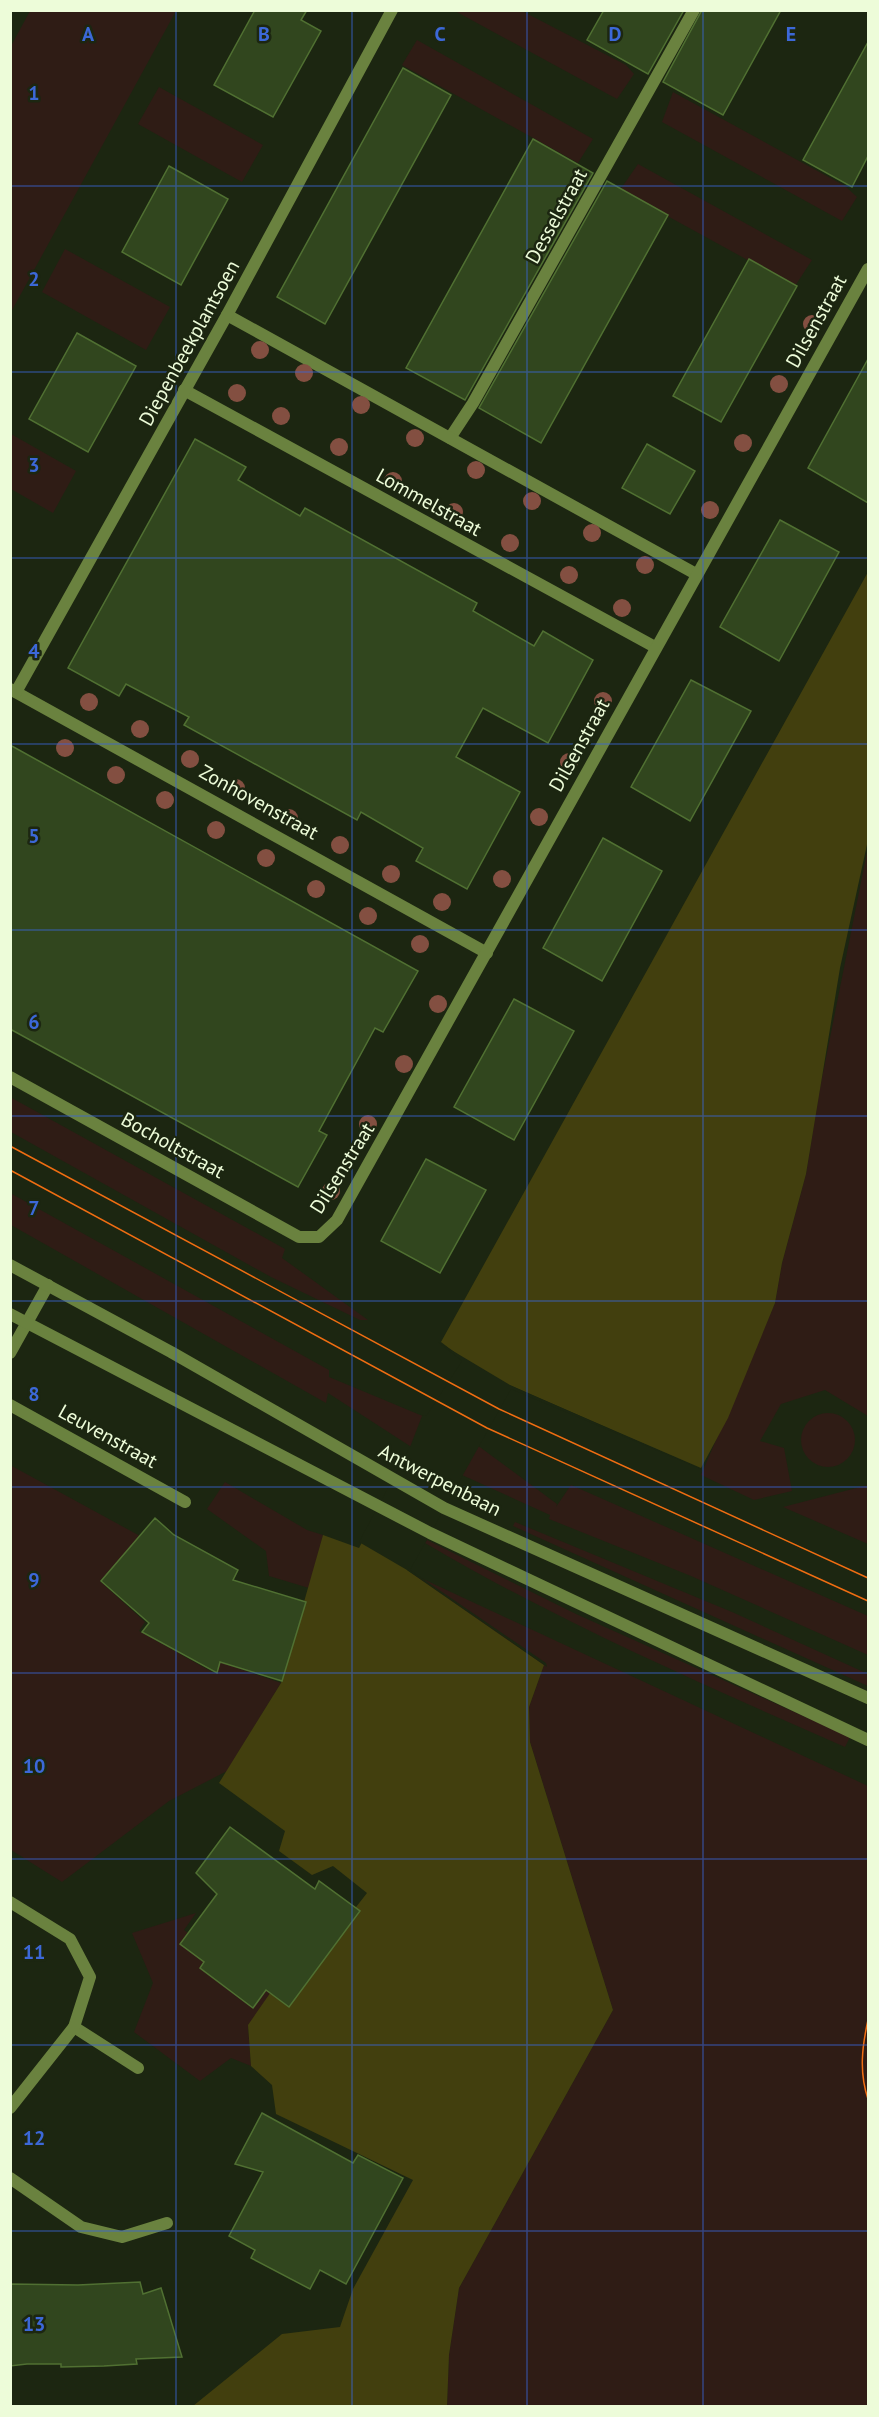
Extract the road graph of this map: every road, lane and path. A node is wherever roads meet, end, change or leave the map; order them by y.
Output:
1 (392, 10) edge
2 (694, 10) edge
3 (868, 268) edge
4 (227, 315) junction
5 (184, 390) junction
6 (450, 438) junction
7 (696, 574) junction
8 (655, 647) junction
9 (13, 690) edge
10 (487, 953) junction
11 (10, 1077) edge
12 (319, 1237) joint
13 (10, 1265) edge
14 (48, 1285) junction
15 (10, 1314) edge
16 (27, 1323) junction
17 (10, 1353) edge
18 (10, 1405) edge
19 (185, 1502) dead end
20 (868, 1698) edge
21 (868, 1740) edge
22 (10, 1902) edge
23 (74, 2027) junction
24 (138, 2068) dead end
25 (10, 2108) edge
26 (10, 2178) edge
27 (167, 2223) dead end

1 - 4 street, Diepenbeekplantsoen
2 - 6 street, Desselstraat
3 - 7 street, Dilsenstraat
4 - 5 street, Diepenbeekplantsoen
4 - 6 street
5 - 8 street, Lommelstraat
5 - 9 street, Diepenbeekplantsoen
6 - 7 street
7 - 8 street, Dilsenstraat
8 - 10 street, Dilsenstraat
9 - 10 street, Zonhovenstraat
10 - 12 street, Dilsenstraat
11 - 12 street, Bocholtstraat
13 - 14 street, Antwerpenbaan
14 - 16 street
14 - 20 street, Antwerpenbaan
15 - 16 street
16 - 17 street
16 - 21 street
18 - 19 street, Leuvenstraat
22 - 23 street
23 - 24 street
23 - 25 street
26 - 27 street

